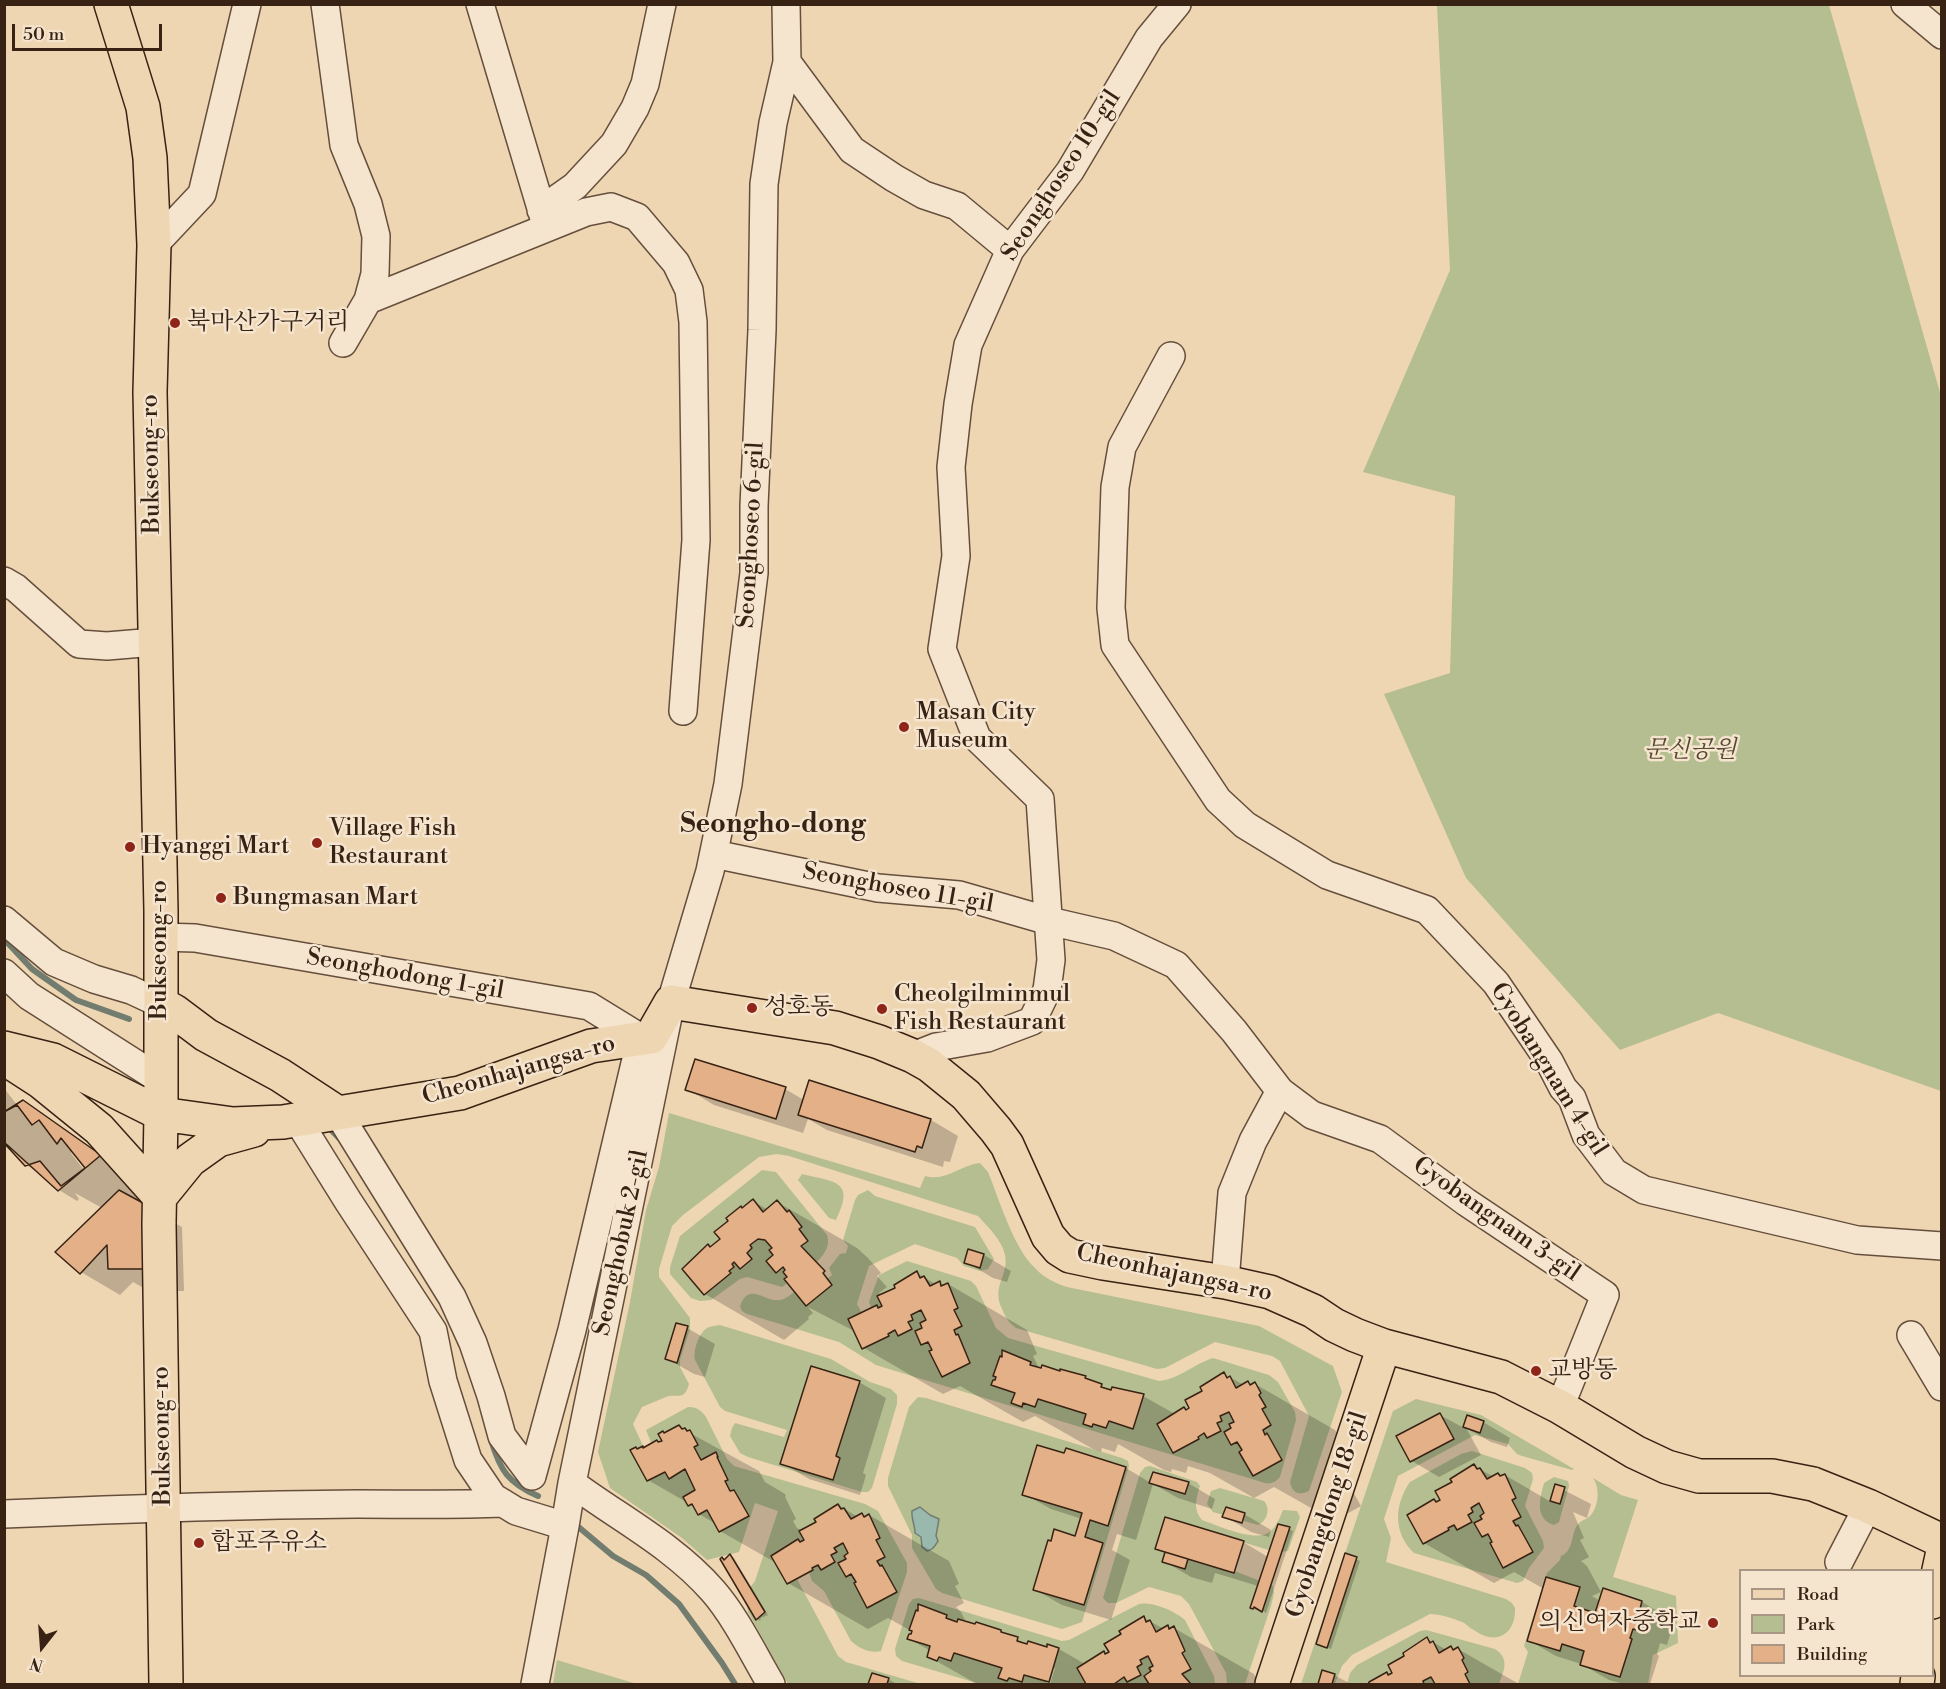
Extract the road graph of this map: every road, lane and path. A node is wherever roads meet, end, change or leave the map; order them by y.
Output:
1 (111, 4) edge
2 (248, 4) edge
3 (325, 4) edge
4 (480, 4) edge
5 (662, 4) edge
6 (786, 4) edge
7 (1177, 4) edge
8 (1905, 4) edge
9 (1941, 35) edge
10 (787, 62) junction
11 (544, 220) junction
12 (154, 245) junction
13 (1010, 250) junction
14 (368, 300) junction
15 (343, 343) dead end
16 (1171, 356) dead end
17 (4, 581) edge
18 (155, 642) junction
19 (683, 711) dead end
20 (714, 854) junction
21 (4, 920) edge
22 (1048, 921) junction
23 (160, 937) junction
24 (4, 973) edge
25 (671, 1002) junction
26 (161, 1004) junction
27 (641, 1038) junction
28 (4, 1048) edge
29 (912, 1056) junction
30 (4, 1058) edge
31 (161, 1080) junction
32 (1280, 1091) junction
33 (338, 1113) junction
34 (161, 1114) junction
35 (290, 1121) junction
36 (160, 1197) junction
37 (1941, 1246) edge
38 (1225, 1282) junction
39 (1911, 1335) dead end
40 (1384, 1346) junction
41 (1941, 1387) edge
42 (1560, 1407) junction
43 (572, 1483) junction
44 (503, 1503) junction
45 (1868, 1506) junction
46 (164, 1507) junction
47 (4, 1514) edge
48 (565, 1526) junction
49 (1941, 1541) edge
50 (1941, 1556) edge
51 (1839, 1562) dead end
52 (1934, 1592) edge
53 (165, 1684) edge
54 (535, 1684) edge
55 (771, 1684) edge
56 (1272, 1684) edge

1 - 12 main road, Bukseong-ro
2 - 12 street
3 - 14 street
4 - 11 street
5 - 11 street
6 - 10 street, Seonghoseo 6-gil
7 - 13 street, Seonghoseo 10-gil
8 - 9 street
10 - 13 street
10 - 20 street, Seonghoseo 6-gil
11 - 14 street
11 - 19 street
12 - 18 main road, Bukseong-ro
13 - 22 street, Seonghoseo 10-gil
14 - 15 street
16 - 37 street, Gyobangnam 4-gil
17 - 18 street
18 - 23 main road, Bukseong-ro
20 - 22 street, Seonghoseo 11-gil
20 - 25 street, Seonghoseo 6-gil
21 - 26 street
22 - 29 street, Seonghoseo 10-gil
22 - 32 street, Seonghoseo 11-gil
23 - 26 main road, Bukseong-ro
23 - 27 street, Seonghodong 1-gil
24 - 31 street
25 - 27 main road, Cheonhajangsa-ro
25 - 29 main road, Cheonhajangsa-ro
25 - 43 street, Seonghobuk 2-gil
26 - 31 main road, Bukseong-ro
26 - 33 main road
27 - 33 main road, Cheonhajangsa-ro
27 - 33 street
28 - 34 main road, Cheonhajangsa-ro
29 - 38 main road, Cheonhajangsa-ro
30 - 36 main road
31 - 34 main road, Bukseong-ro
32 - 38 street
32 - 42 street, Gyobangnam 3-gil
33 - 35 main road, Cheonhajangsa-ro
34 - 35 main road, Cheonhajangsa-ro
34 - 36 main road, Bukseong-ro
35 - 36 main road
35 - 44 street
36 - 46 main road, Bukseong-ro
38 - 40 main road, Cheonhajangsa-ro
39 - 41 street
40 - 42 main road, Cheonhajangsa-ro
40 - 56 main road, Gyobangdong 18-gil
42 - 45 main road, Cheonhajangsa-ro
43 - 48 street, Seonghobuk 2-gil
43 - 55 street
44 - 46 street
44 - 48 street
45 - 49 main road, Cheonhajangsa-ro
45 - 51 street
46 - 47 street
46 - 53 main road, Bukseong-ro
48 - 54 street, Seonghobuk 2-gil
50 - 52 main road

